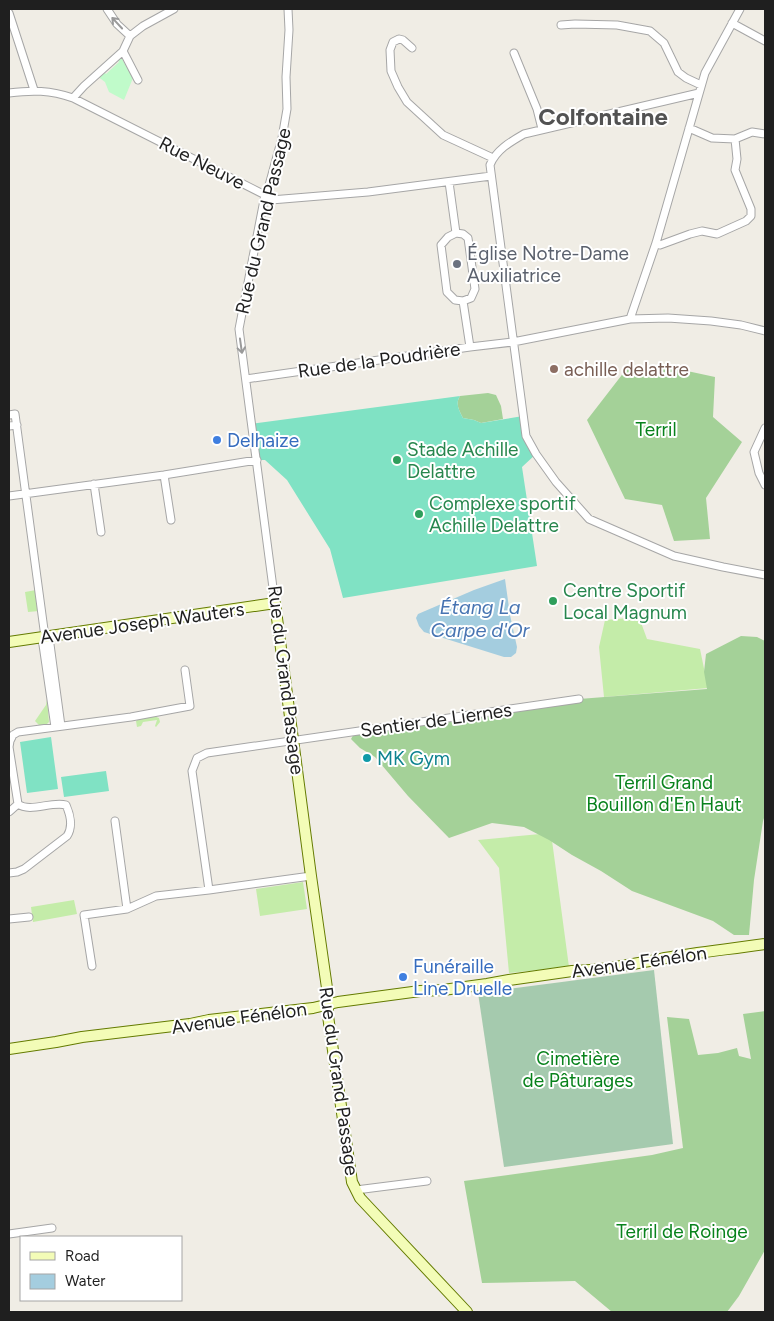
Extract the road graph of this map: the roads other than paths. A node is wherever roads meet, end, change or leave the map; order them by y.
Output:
1 (107, 9) edge
2 (174, 9) edge
3 (288, 9) edge
4 (740, 9) edge
5 (9, 13) edge
6 (732, 24) junction
7 (561, 25) dead end
8 (130, 36) junction
9 (765, 41) edge
10 (412, 48) dead end
11 (123, 51) junction
12 (514, 53) dead end
13 (138, 80) dead end
14 (700, 89) junction
15 (34, 90) junction
16 (9, 93) edge
17 (73, 98) junction
18 (689, 128) junction
19 (542, 129) junction
20 (765, 134) edge
21 (736, 139) junction
22 (493, 158) junction
23 (491, 176) junction
24 (449, 182) junction
25 (265, 195) junction
26 (456, 234) junction
27 (656, 242) junction
28 (463, 301) junction
29 (630, 319) junction
30 (765, 331) edge
31 (513, 342) junction
32 (470, 347) junction
33 (246, 379) junction
34 (9, 415) edge
35 (17, 425) junction
36 (9, 426) edge
37 (765, 428) edge
38 (257, 460) junction
39 (164, 475) junction
40 (94, 484) junction
41 (765, 485) edge
42 (26, 494) junction
43 (9, 496) edge
44 (171, 520) dead end
45 (101, 532) dead end
46 (765, 575) edge
47 (276, 603) junction
48 (45, 637) junction
49 (9, 642) edge
50 (184, 670) dead end
51 (579, 700) dead end
52 (58, 727) junction
53 (11, 734) edge
54 (294, 741) junction
55 (18, 804) junction
56 (9, 812) edge
57 (115, 821) dead end
58 (9, 873) edge
59 (311, 876) junction
60 (209, 890) junction
61 (127, 909) junction
62 (29, 917) dead end
63 (9, 920) edge
64 (765, 944) edge
65 (92, 966) dead end
66 (328, 1005) junction
67 (9, 1049) edge
68 (427, 1181) dead end
69 (356, 1190) junction
70 (52, 1228) dead end
71 (9, 1234) edge
72 (467, 1312) edge

8 -> 1 street
2 - 8 street
3 - 25 street, Rue du Grand Passage
4 - 6 street
5 - 15 street
6 - 9 street
6 - 14 street
7 - 14 street
8 - 11 street
10 - 22 street
11 - 13 street
11 - 17 street
12 - 19 street
14 - 18 street
14 - 19 street
15 - 16 street, Rue Neuve
15 - 17 street, Rue Neuve
17 - 25 street, Rue Neuve
18 - 21 street
18 - 27 street
19 - 22 street
20 - 21 street
21 - 27 street
22 - 23 street
23 - 24 street, Rue Neuve
23 - 31 street
24 - 25 street, Rue Neuve
24 - 26 street
25 -> 33 street, Rue du Grand Passage
26 - 28 street
26 - 28 street
27 - 29 street
28 - 32 street
29 - 30 street, Rue de la Poudrière
29 - 31 street, Rue de la Poudrière
31 - 32 street, Rue de la Poudrière
31 - 46 street
32 - 33 street, Rue de la Poudrière
33 - 38 street, Rue du Grand Passage
34 - 35 street
35 - 36 street
35 - 42 street
37 - 41 street
38 - 39 street
38 - 47 street, Rue du Grand Passage
39 - 40 street
39 - 44 street
40 - 42 street
40 - 45 street
42 - 43 street
42 - 48 street
47 - 48 street, Avenue Joseph Wauters
47 - 54 street, Rue du Grand Passage
48 - 49 street, Avenue Joseph Wauters
48 - 52 street
50 - 52 street
51 - 54 street, Sentier de Liernes
52 - 53 street
53 - 55 street
54 - 59 street, Rue du Grand Passage
54 - 60 street, Sentier de Liernes
55 - 56 street
55 - 58 street
57 - 61 street
59 - 60 street
59 - 66 street, Rue du Grand Passage
60 - 61 street
61 - 65 street
62 - 63 street
64 - 66 street, Avenue Fénélon
66 - 67 street, Avenue Fénélon
66 - 69 street, Rue du Grand Passage
68 - 69 street
69 - 72 street, Rue du Grand Passage
70 - 71 street

